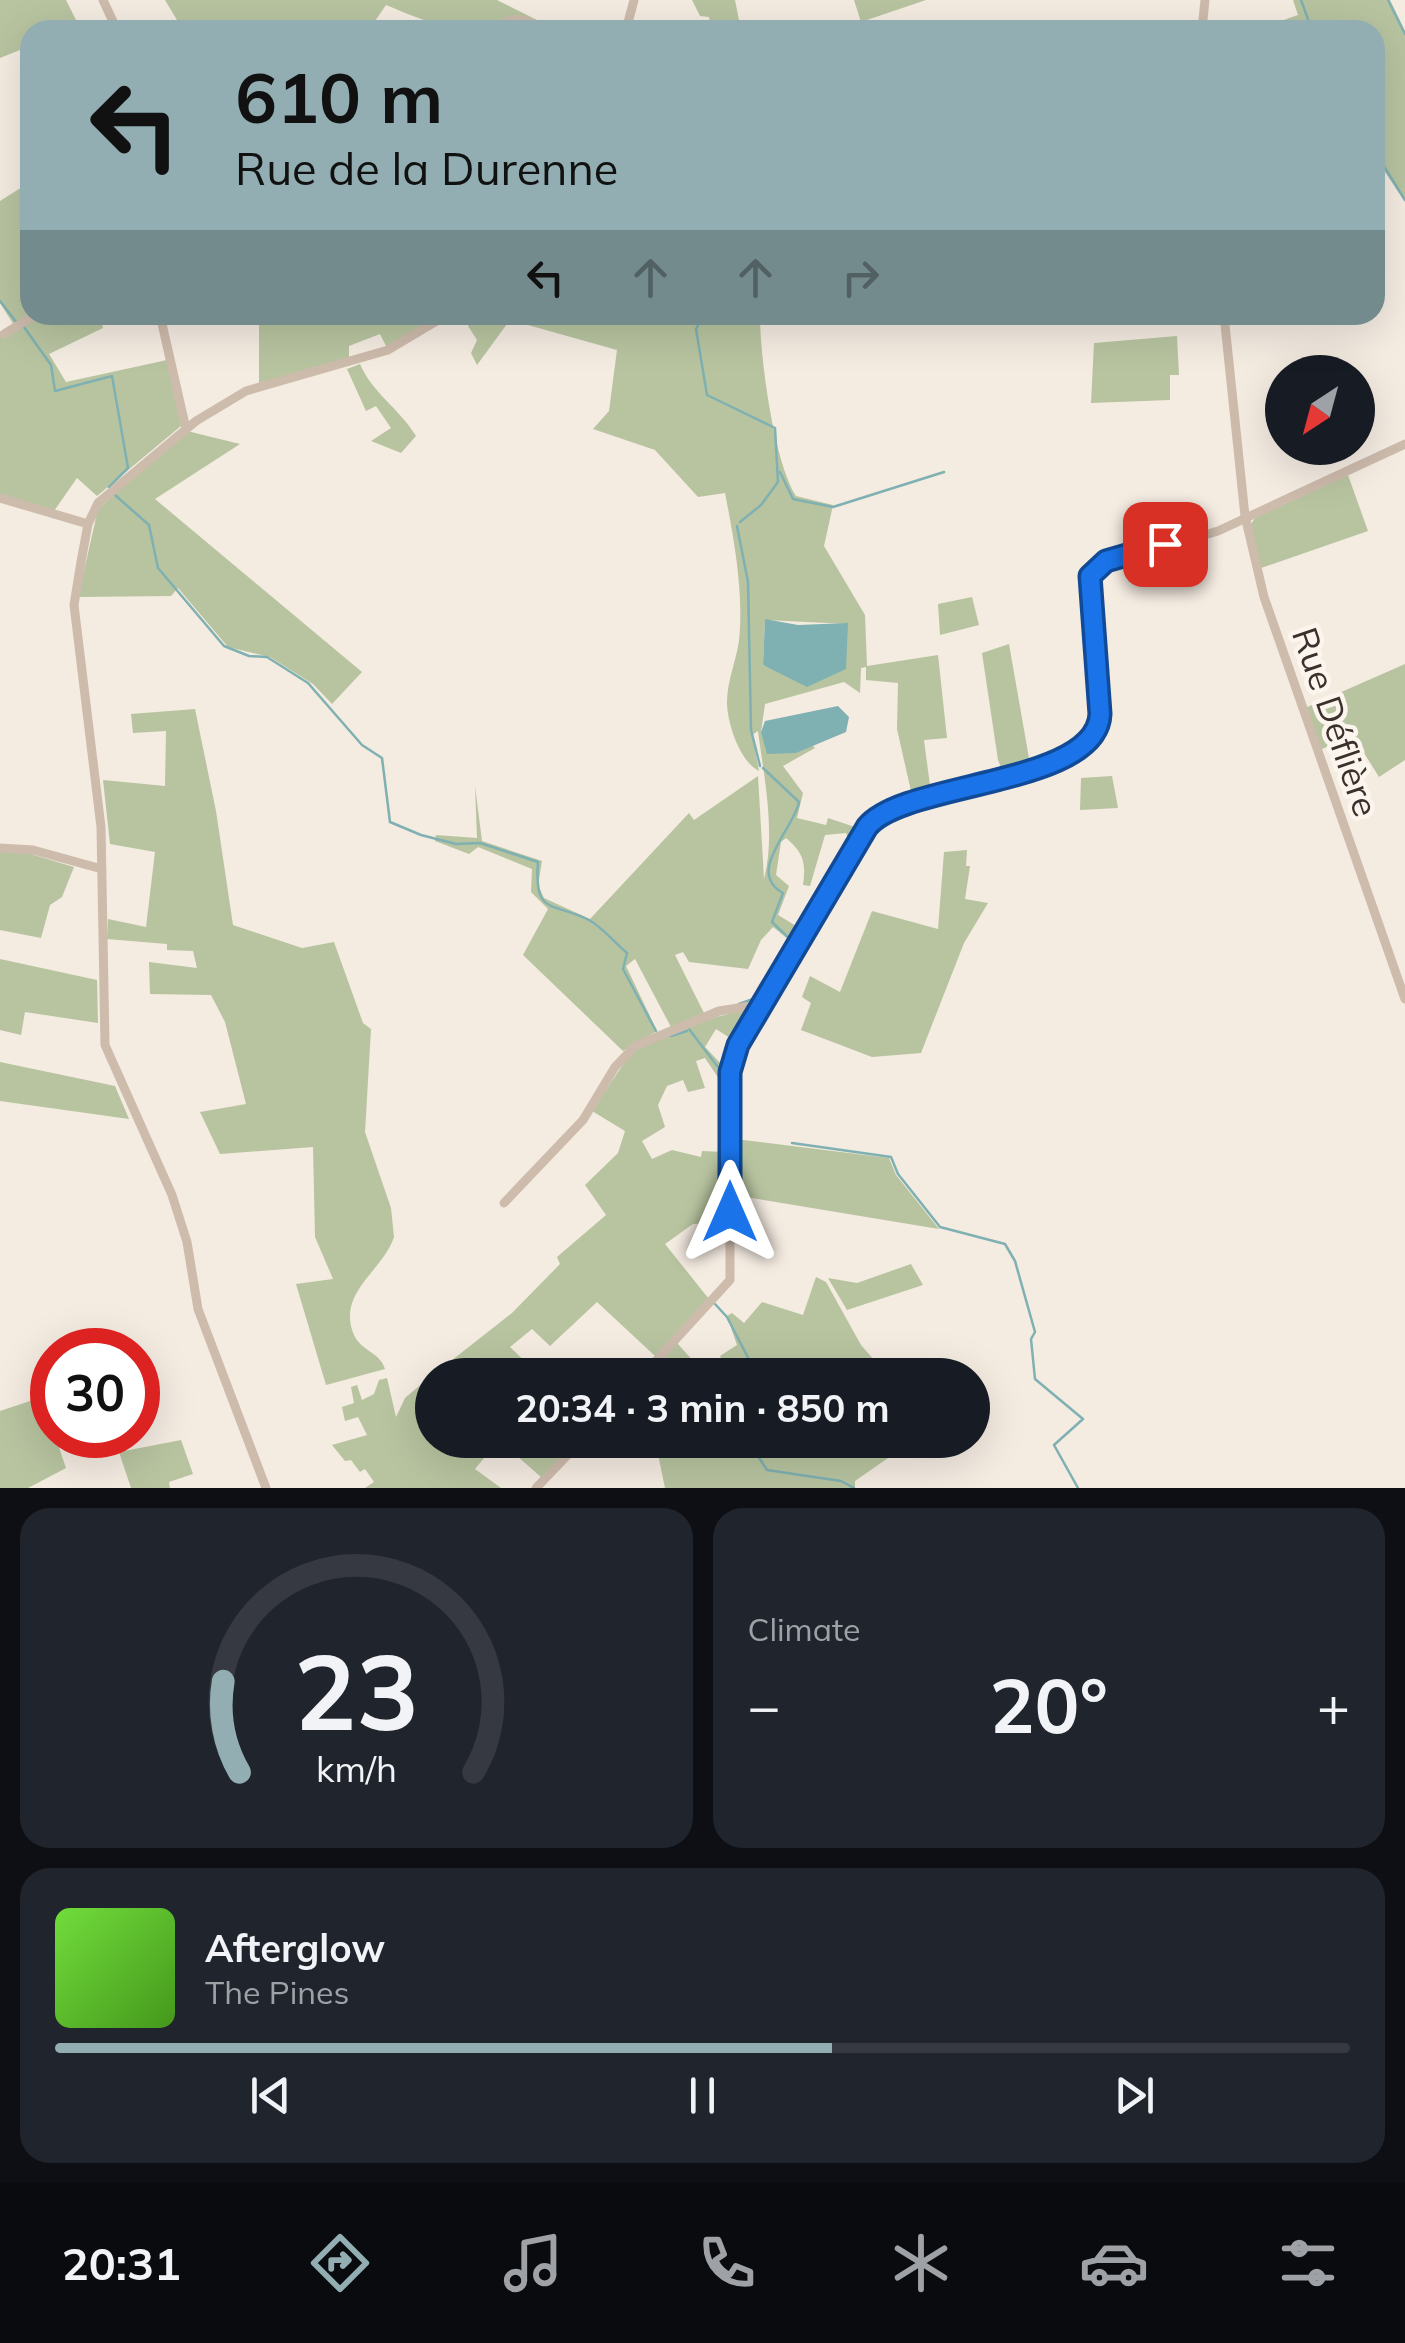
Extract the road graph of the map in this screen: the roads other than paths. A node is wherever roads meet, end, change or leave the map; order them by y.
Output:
1 (20, 324) edge
2 (162, 325) edge
3 (429, 325) edge
4 (1225, 325) edge
5 (4, 334) dead end
6 (186, 429) junction
7 (1405, 444) edge
8 (0, 498) edge
9 (1245, 516) junction
10 (88, 524) junction
11 (0, 848) edge
12 (102, 869) junction
13 (1405, 999) edge
14 (764, 1004) junction
15 (504, 1203) dead end
16 (659, 1358) edge
17 (565, 1458) edge
18 (266, 1488) edge
19 (536, 1488) edge

1 - 5 street
2 - 6 street
3 - 6 street
4 - 9 street, Rue Déflière
6 - 10 street
7 - 9 street
8 - 10 street
9 - 13 street, Rue Déflière
9 - 14 street
10 - 12 street
11 - 12 street
12 - 18 street
14 - 15 street
14 - 16 street
17 - 19 street

